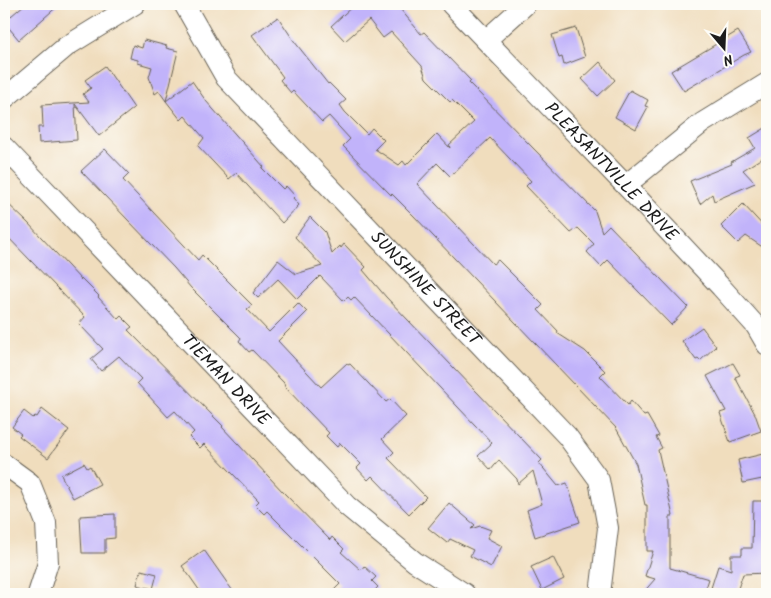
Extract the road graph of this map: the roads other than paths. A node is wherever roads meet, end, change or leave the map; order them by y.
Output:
1 (135, 4) edge
2 (184, 4) edge
3 (451, 4) edge
4 (526, 4) edge
5 (486, 40) junction
6 (767, 83) edge
7 (4, 99) edge
8 (4, 147) edge
9 (626, 185) junction
10 (762, 323) edge
11 (767, 344) edge
12 (4, 464) edge
13 (38, 594) edge
14 (465, 594) edge
15 (600, 594) edge

1 - 7 street
2 - 15 street, SUNSHINE STREET
3 - 5 street, PLEASANTVILLE DRIVE
4 - 5 street
5 - 9 street, PLEASANTVILLE DRIVE
6 - 9 street
8 - 14 street, TIEMAN DRIVE
9 - 10 street, PLEASANTVILLE DRIVE
10 - 11 street, PLEASANTVILLE DRIVE
12 - 13 street

